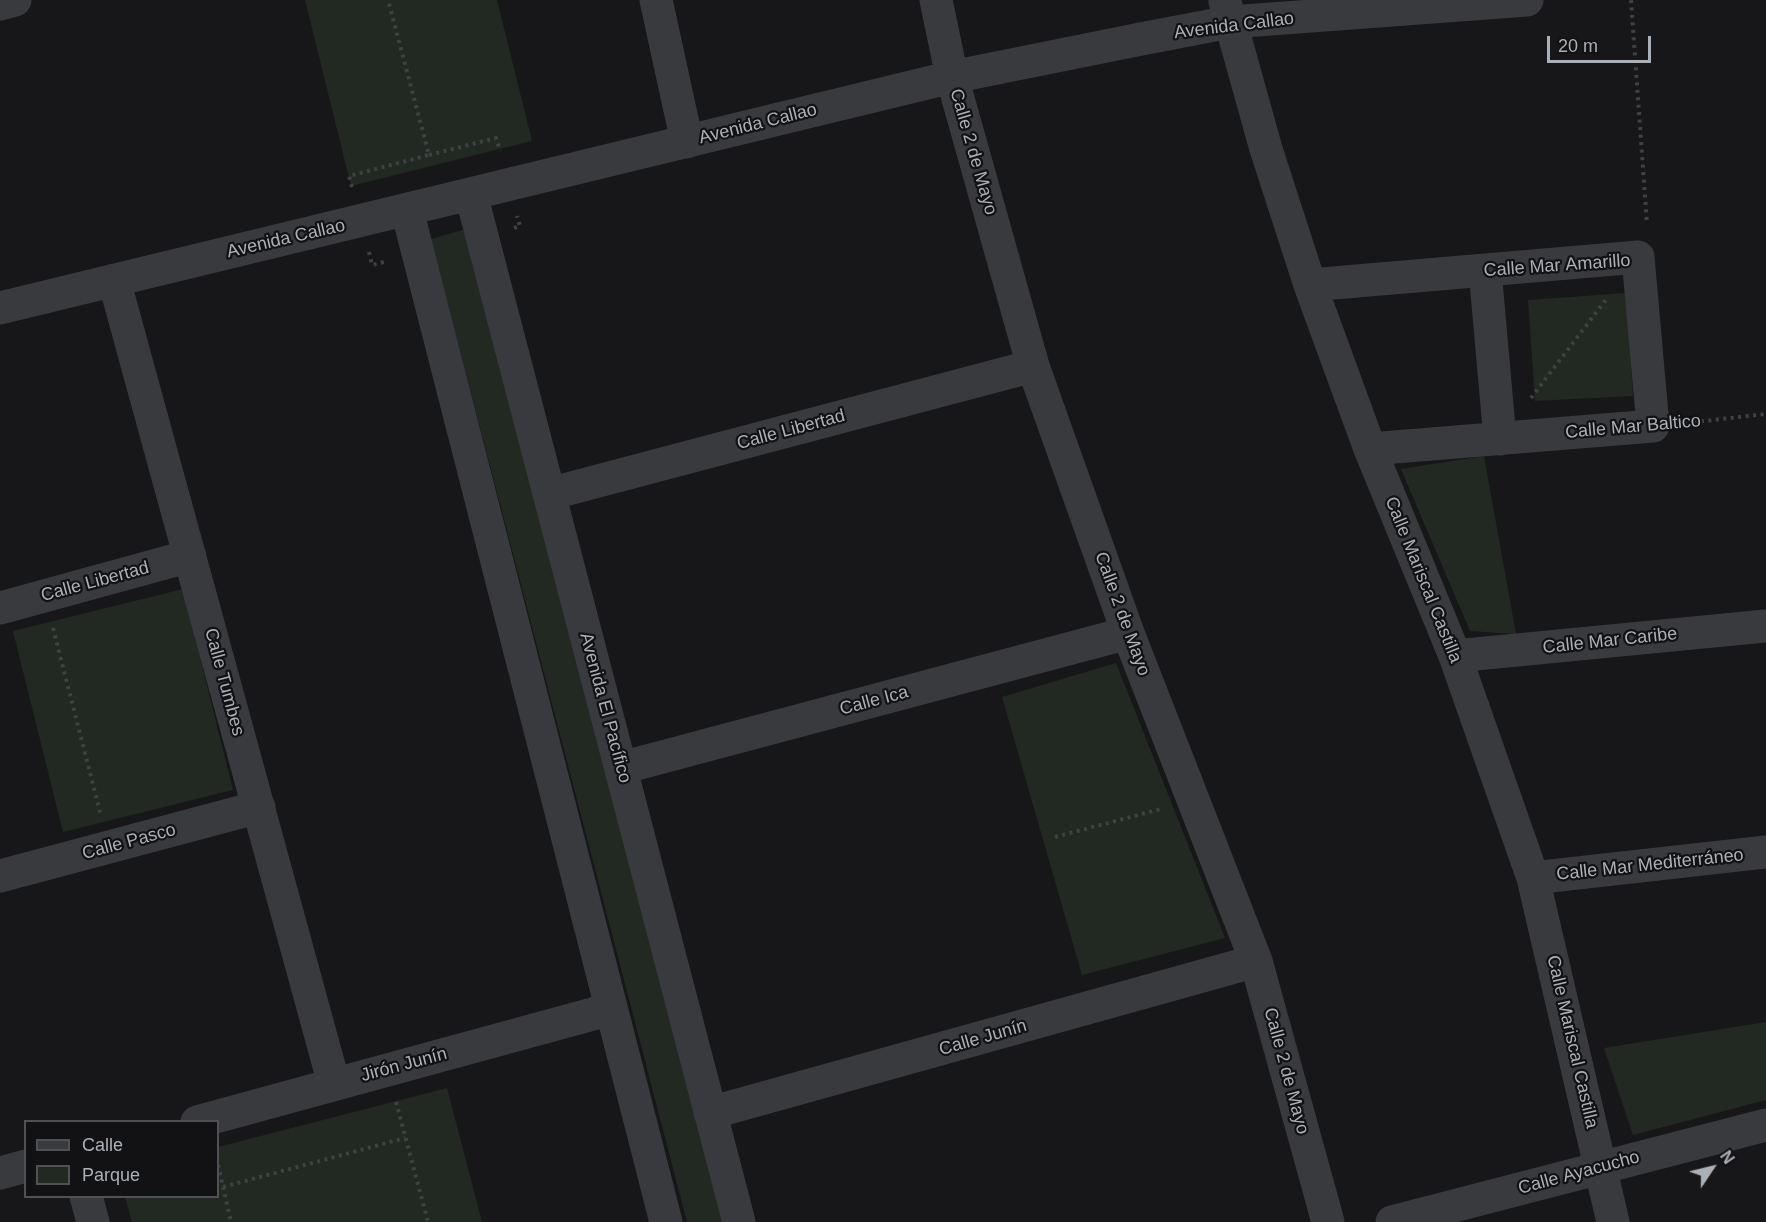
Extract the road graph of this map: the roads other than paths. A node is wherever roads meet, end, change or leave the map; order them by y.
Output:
1 (15, 0) edge
2 (656, 0) edge
3 (936, 0) edge
4 (1527, 0) edge
5 (1485, 2) edge
6 (0, 4) edge
7 (1227, 11) edge
8 (952, 77) junction
9 (687, 142) junction
10 (471, 194) junction
11 (407, 210) junction
12 (1485, 270) junction
13 (114, 280) junction
14 (1310, 285) junction
15 (0, 308) edge
16 (1033, 366) junction
17 (1653, 426) joint
18 (1500, 438) junction
19 (1370, 450) junction
20 (549, 494) junction
21 (190, 556) junction
22 (0, 608) edge
23 (1766, 626) edge
24 (1128, 633) junction
25 (1455, 656) junction
26 (621, 768) junction
27 (259, 807) junction
28 (1766, 852) edge
29 (0, 876) edge
30 (1533, 878) junction
31 (1256, 961) junction
32 (611, 1010) junction
33 (334, 1084) junction
34 (710, 1113) junction
35 (204, 1120) edge
36 (1766, 1125) edge
37 (24, 1167) edge
38 (1601, 1167) junction
39 (0, 1173) edge
40 (86, 1198) edge
41 (93, 1222) edge
42 (666, 1222) edge
43 (739, 1222) edge
44 (1328, 1222) edge
45 (1392, 1222) edge
46 (1613, 1222) edge

1 - 6 street
2 - 9 street
3 - 8 street, Calle 2 de Mayo
4 - 5 street, Avenida Callao
5 - 7 street, Avenida Callao
7 - 8 street, Avenida Callao
7 - 14 street, Calle Mariscal Castilla
8 - 9 street, Avenida Callao
8 - 16 street, Calle 2 de Mayo
9 - 10 street, Avenida Callao
10 - 11 street, Avenida Callao
10 - 20 street, Avenida El Pacífico
11 - 13 street, Avenida Callao
11 - 32 street
12 - 14 street, Calle Mar Amarillo
12 - 17 street, Calle Mar Amarillo
12 - 18 street
13 - 15 street, Avenida Callao
13 - 21 street, Calle Tumbes
14 - 19 street, Calle Mariscal Castilla
16 - 20 street, Calle Libertad
16 - 24 street, Calle 2 de Mayo
17 - 18 street, Calle Mar Baltico
18 - 19 street, Calle Mar Baltico
19 - 25 street, Calle Mariscal Castilla
20 - 26 street, Avenida El Pacífico
21 - 22 street, Calle Libertad
21 - 27 street, Calle Tumbes
23 - 25 street, Calle Mar Caribe
24 - 26 street, Calle Ica
24 - 31 street, Calle 2 de Mayo
25 - 30 street, Calle Mariscal Castilla
26 - 34 street, Avenida El Pacífico
27 - 29 street, Calle Pasco
27 - 33 street, Calle Tumbes
28 - 30 street, Calle Mar Mediterráneo
30 - 38 street, Calle Mariscal Castilla
31 - 34 street, Calle Junín
31 - 44 street, Calle 2 de Mayo
32 - 33 street, Jirón Junín
32 - 42 street
33 - 35 street, Jirón Junín
34 - 43 street, Avenida El Pacífico
36 - 38 street, Calle Ayacucho
37 - 39 street
38 - 45 street, Calle Ayacucho
38 - 46 street, Calle Mariscal Castilla
40 - 41 street

